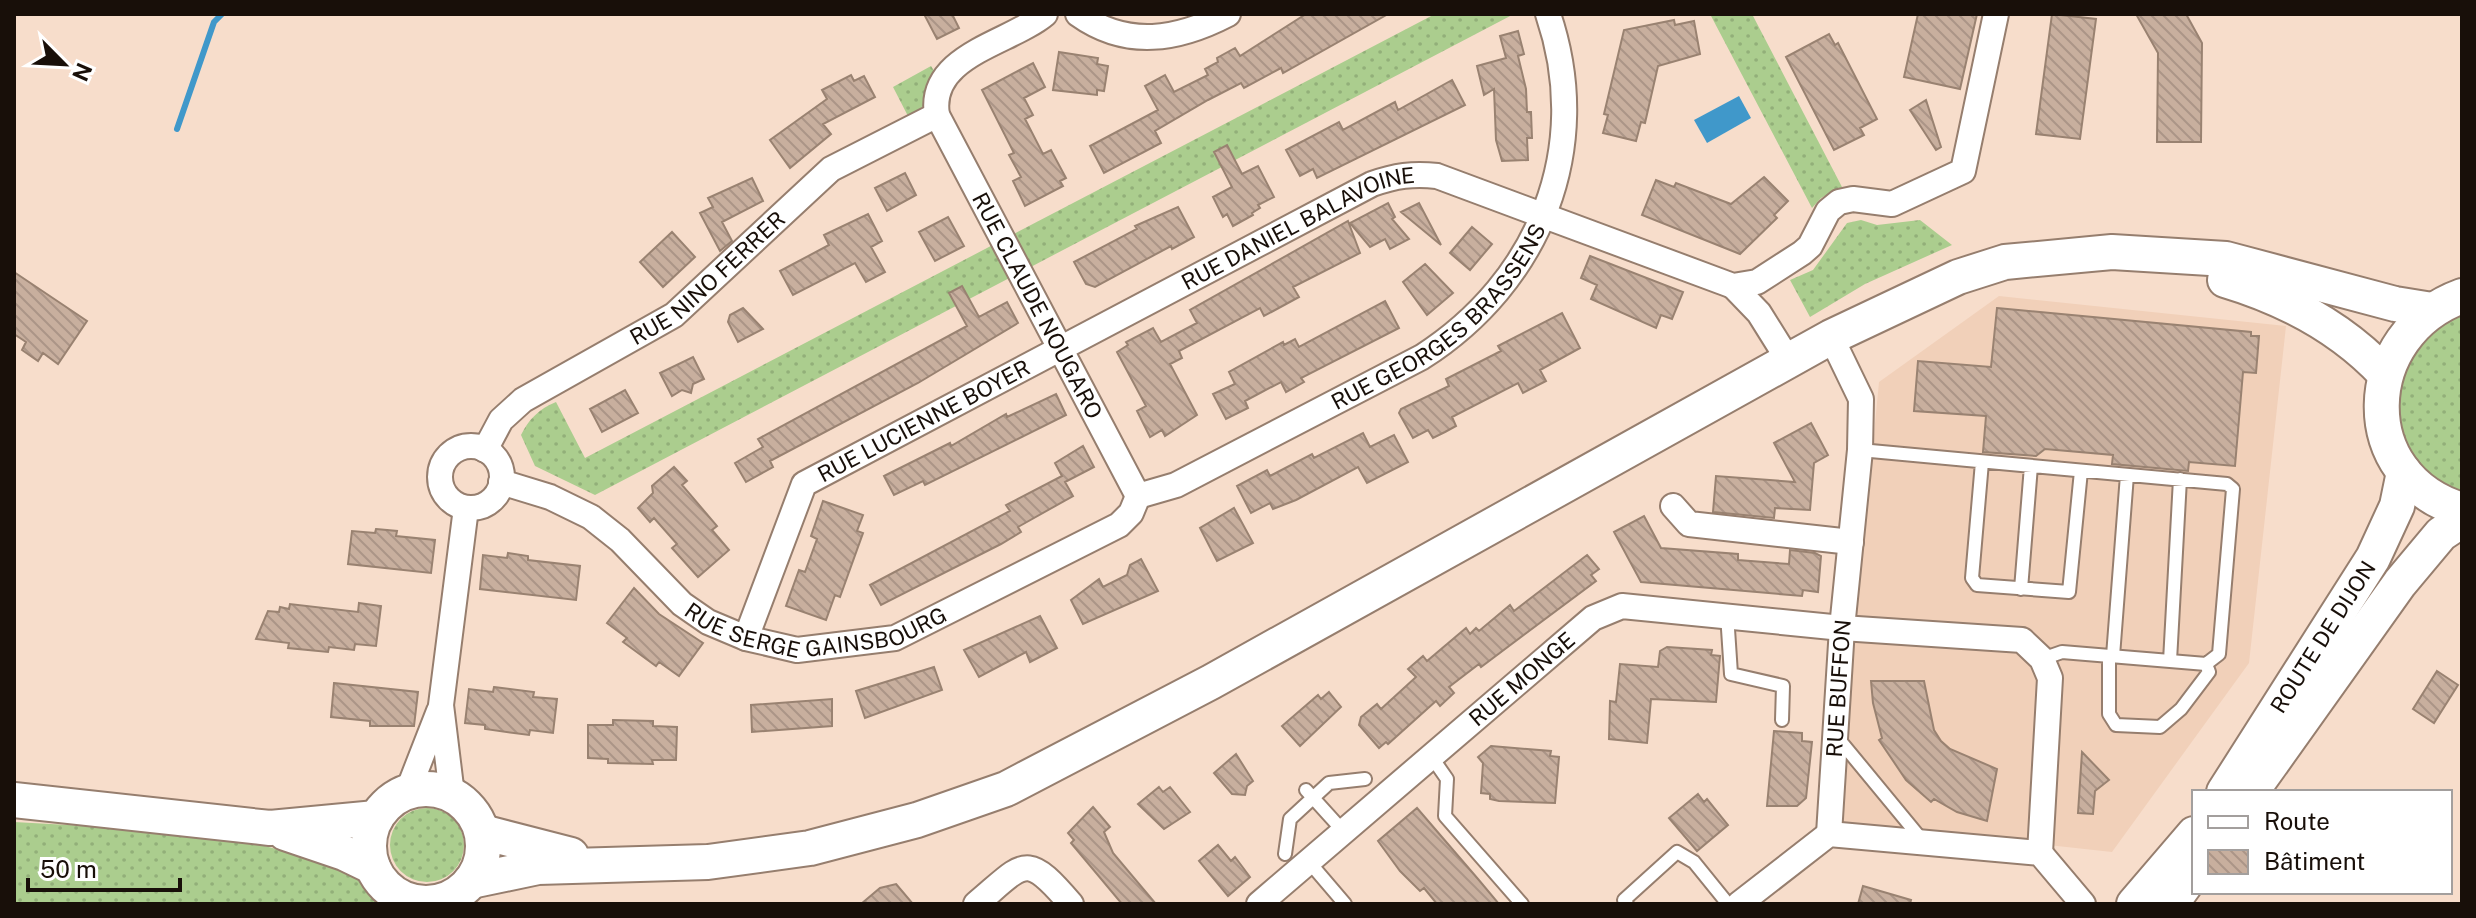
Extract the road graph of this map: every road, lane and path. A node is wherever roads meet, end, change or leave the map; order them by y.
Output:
1 (1045, 14) edge
2 (1078, 14) edge
3 (1228, 14) edge
4 (1548, 14) edge
5 (1996, 14) edge
6 (937, 115) junction
7 (1543, 216) junction
8 (2112, 252) junction
9 (1733, 286) junction
10 (2447, 303) edge
11 (1831, 337) junction
12 (1060, 346) junction
13 (1789, 361) junction
14 (2385, 374) junction
15 (485, 450) junction
16 (1860, 450) junction
17 (1982, 462) junction
18 (2031, 466) junction
19 (2081, 471) junction
20 (2404, 472) junction
21 (2127, 475) junction
22 (2180, 479) junction
23 (501, 482) junction
24 (1138, 496) junction
25 (1673, 506) dead end
26 (466, 508) junction
27 (2462, 510) edge
28 (2462, 520) edge
29 (1851, 542) junction
30 (2021, 589) junction
31 (1727, 614) junction
32 (1842, 628) junction
33 (746, 638) junction
34 (2111, 656) junction
35 (2042, 659) junction
36 (2170, 661) junction
37 (2206, 664) junction
38 (441, 705) junction
39 (1782, 720) dead end
40 (1835, 735) junction
41 (1431, 756) junction
42 (1365, 779) dead end
43 (2225, 790) edge
44 (2252, 790) edge
45 (407, 793) junction
46 (1309, 794) junction
47 (452, 795) junction
48 (14, 800) edge
49 (376, 818) junction
50 (270, 828) junction
51 (482, 832) junction
52 (1344, 832) junction
53 (1829, 834) junction
54 (2192, 836) edge
55 (1924, 843) junction
56 (2040, 853) junction
57 (1285, 854) dead end
58 (607, 862) junction
59 (1310, 863) junction
60 (373, 867) junction
61 (2192, 875) edge
62 (471, 881) junction
63 (404, 901) edge
64 (441, 902) edge
65 (976, 904) edge
66 (1071, 904) edge
67 (1259, 904) edge
68 (1345, 904) edge
69 (1522, 904) edge
70 (1627, 904) edge
71 (1728, 904) edge
72 (1739, 904) edge
73 (2083, 904) edge
74 (2134, 904) edge
75 (2171, 904) edge

1 - 6 street
2 - 3 street
4 - 7 street, RUE GEORGES BRASSENS
5 - 9 street
6 - 12 street, RUE CLAUDE NOUGARO
6 - 15 street, RUE NINO FERRER
7 - 9 street, RUE DANIEL BALAVOINE
7 - 12 street, RUE DANIEL BALAVOINE
7 - 24 street, RUE GEORGES BRASSENS
8 - 10 main road
8 - 11 main road
8 - 14 main road
9 - 13 street
10 - 14 main road
11 - 13 main road
11 - 16 street, RUE BUFFON
12 - 24 street, RUE CLAUDE NOUGARO
12 - 33 street, RUE LUCIENNE BOYER
13 - 58 main road
14 - 20 main road
15 - 23 street
15 - 26 street
16 - 17 lane
16 - 29 street, RUE BUFFON
17 - 18 lane
17 - 30 lane
18 - 19 lane
18 - 30 lane
19 - 21 lane
19 - 30 lane
20 - 27 main road
20 - 43 main road, ROUTE DE DIJON
21 - 22 lane
21 - 34 lane
22 - 36 lane
22 - 37 lane
23 - 26 street
23 - 33 street, RUE SERGE GAINSBOURG
24 - 33 street, RUE SERGE GAINSBOURG
25 - 29 street
26 - 38 street
28 - 44 main road, ROUTE DE DIJON
29 - 32 street, RUE BUFFON
31 - 32 street, RUE MONGE
31 - 39 lane
31 - 41 street, RUE MONGE
32 - 35 street, RUE MONGE
32 - 40 street, RUE BUFFON
34 - 35 lane
34 - 36 lane
34 - 37 lane
35 - 56 street
36 - 37 lane
38 - 45 street
38 - 47 street
40 - 53 street, RUE BUFFON
40 - 55 lane
41 - 52 street, RUE MONGE
41 - 69 lane
42 - 46 lane
45 - 47 main road
45 - 49 main road
46 - 52 lane
46 - 57 lane
47 - 51 main road
48 - 50 main road
49 - 50 main road
49 - 60 main road
50 - 60 main road
51 - 58 main road
51 - 62 main road
52 - 59 street, RUE MONGE
53 - 55 street
53 - 72 street
54 - 74 main road
55 - 56 street
56 - 73 street
58 - 62 main road
59 - 67 street, RUE MONGE
59 - 68 lane
60 - 63 main road
61 - 75 main road
62 - 64 main road
63 - 64 main road
65 - 66 street
70 - 71 lane

